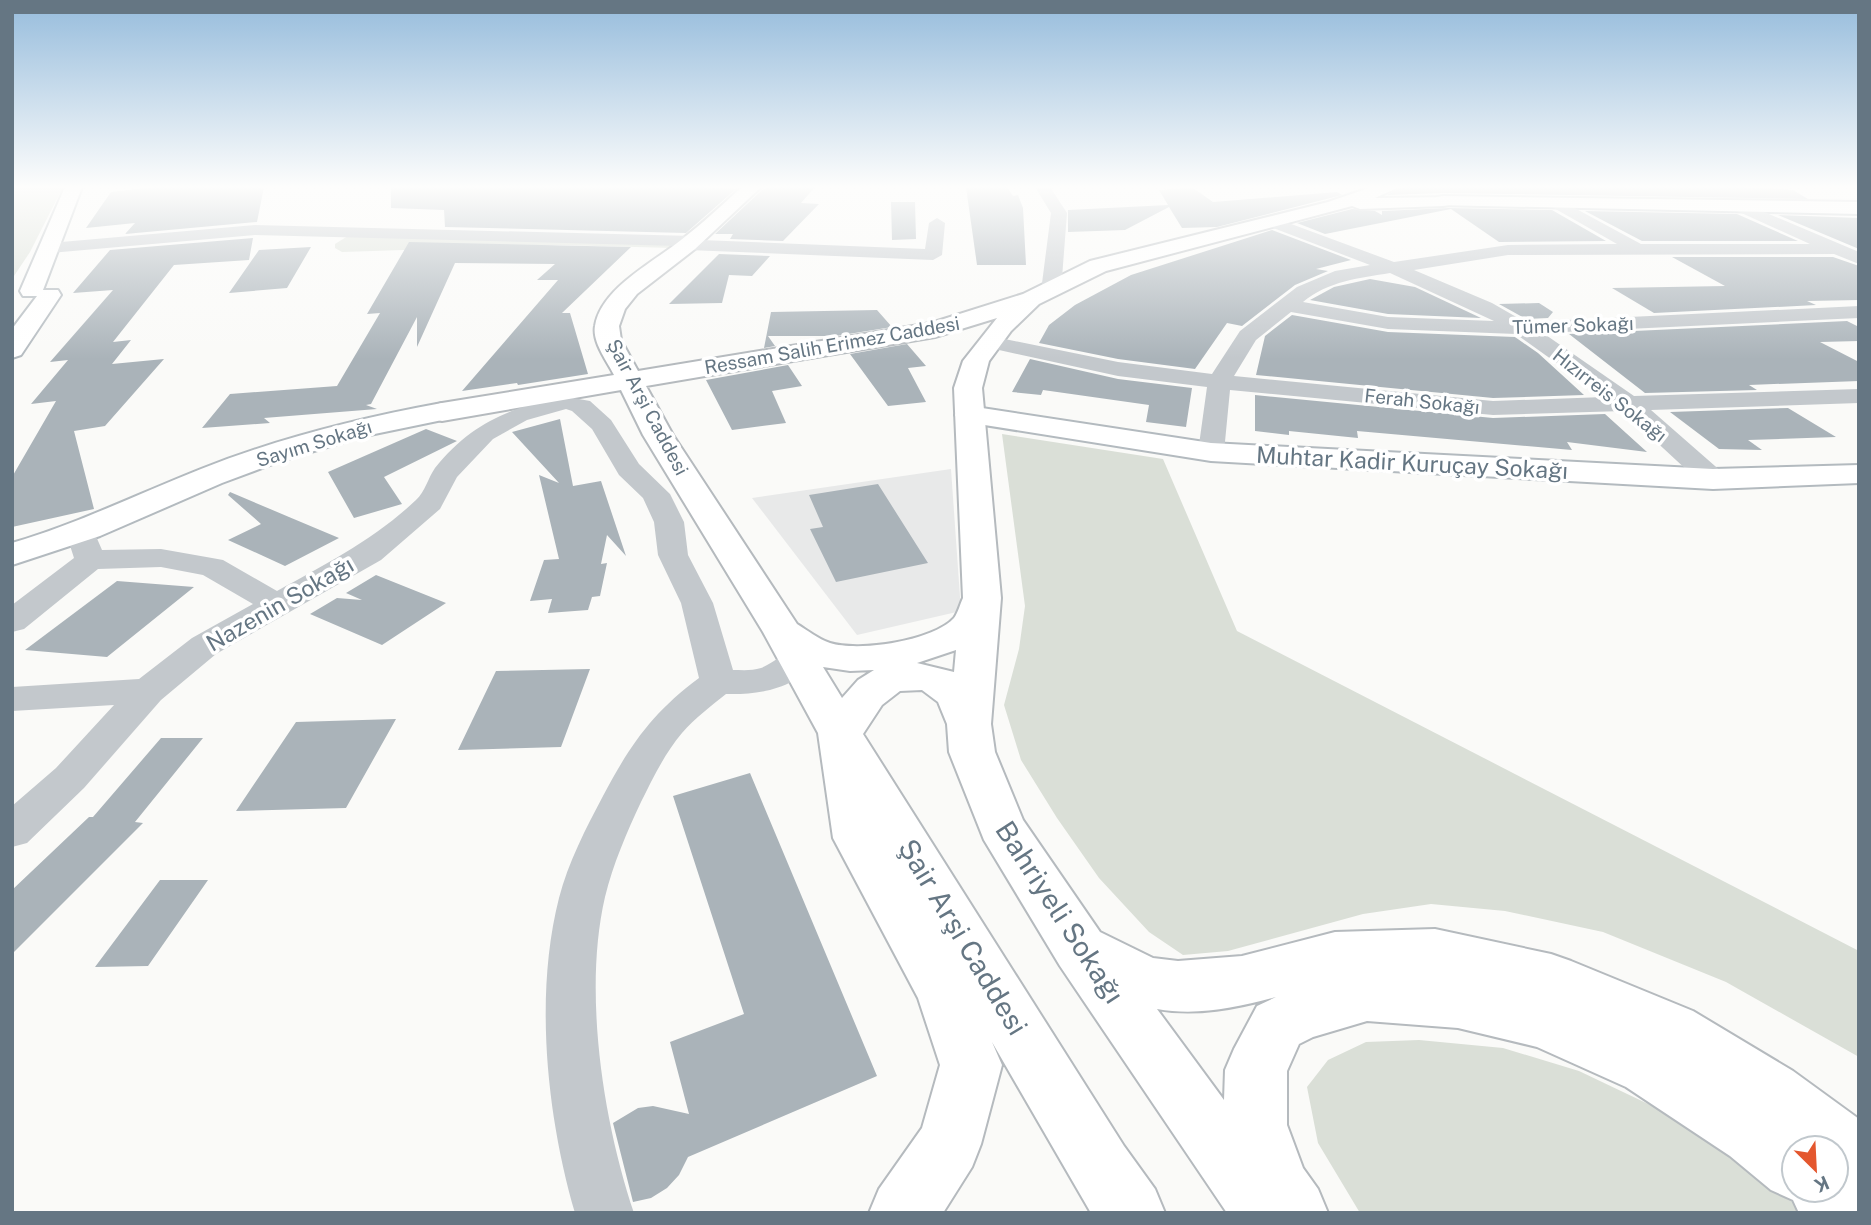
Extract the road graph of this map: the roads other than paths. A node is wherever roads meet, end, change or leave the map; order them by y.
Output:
1 (52, 244) edge
2 (94, 244) edge
3 (329, 244) edge
4 (664, 244) edge
5 (934, 244) edge
6 (1052, 244) edge
7 (1181, 244) edge
8 (1331, 244) edge
9 (1629, 244) edge
10 (1826, 244) edge
11 (688, 245) junction
12 (50, 248) junction
13 (328, 248) dead end
14 (1636, 248) junction
15 (1837, 249) junction
16 (403, 252) dead end
17 (1859, 259) edge
18 (1389, 266) junction
19 (1041, 295) junction
20 (20, 299) edge
21 (1288, 305) junction
22 (1859, 312) edge
23 (1521, 328) junction
24 (894, 338) junction
25 (990, 342) junction
26 (12, 350) edge
27 (753, 360) junction
28 (972, 374) junction
29 (629, 380) junction
30 (1219, 382) junction
31 (1859, 396) edge
32 (566, 403) junction
33 (1628, 403) junction
34 (442, 412) junction
35 (969, 415) junction
36 (658, 435) junction
37 (1211, 452) junction
38 (1859, 474) edge
39 (1713, 479) junction
40 (85, 547) junction
41 (18, 552) edge
42 (982, 598) junction
43 (276, 604) junction
44 (12, 622) edge
45 (791, 646) junction
46 (718, 682) junction
47 (148, 691) junction
48 (12, 699) edge
49 (969, 724) junction
50 (840, 733) junction
51 (12, 831) edge
52 (1080, 949) junction
53 (1780, 1155) edge
54 (1859, 1159) edge
55 (605, 1213) edge
56 (903, 1213) edge
57 (1131, 1213) edge
58 (1269, 1213) edge
59 (1294, 1213) edge

1 - 12 main road
2 - 12 street
3 - 13 street
4 - 11 street
5 - 11 street
6 - 19 street
7 - 19 main road
8 - 18 street, Hızırreis Sokağı
9 - 14 street
10 - 15 street
11 - 16 street
11 - 29 main road, Şair Arşi Caddesi
12 - 20 main road
14 - 15 street
14 - 18 street
15 - 17 street
18 - 21 street
18 - 23 street, Hızırreis Sokağı
19 - 24 main road, Ressam Salih Erimez Caddesi
19 - 25 main road, Bahriyeli Sokağı
20 - 26 main road
21 - 23 street, Tümer Sokağı
21 - 30 street
22 - 23 street, Tümer Sokağı
23 - 33 street, Hızırreis Sokağı
24 - 27 main road, Ressam Salih Erimez Caddesi
24 - 28 main road
25 - 28 main road, Bahriyeli Sokağı
25 - 30 street, Ferah Sokağı
27 - 29 main road, Ressam Salih Erimez Caddesi
27 - 36 main road
28 - 35 main road, Bahriyeli Sokağı
29 - 34 main road, Sayım Sokağı
29 - 36 main road, Şair Arşi Caddesi
30 - 33 street, Ferah Sokağı
30 - 37 street
31 - 33 street, Ferah Sokağı
32 - 34 main road
32 - 36 main road
32 - 43 street, Nazenin Sokağı
32 - 46 street, Şair Arşi Caddesi
33 - 39 street, Hızırreis Sokağı
34 - 40 main road, Sayım Sokağı
35 - 37 main road, Muhtar Kadir Kuruçay Sokağı
35 - 42 main road, Bahriyeli Sokağı
36 - 45 main road, Şair Arşi Caddesi
37 - 39 main road, Muhtar Kadir Kuruçay Sokağı
38 - 39 main road, Muhtar Kadir Kuruçay Sokağı
40 - 41 main road, Sayım Sokağı
40 - 43 street
40 - 44 street
42 - 45 main road
42 - 49 main road, Bahriyeli Sokağı
43 - 47 street, Nazenin Sokağı
45 - 46 street
45 - 50 main road, Şair Arşi Caddesi
46 - 55 street
47 - 48 street
47 - 51 street, Nazenin Sokağı
49 - 50 main road
49 - 52 main road, Bahriyeli Sokağı
50 - 56 main road
50 - 57 main road, Şair Arşi Caddesi
52 - 54 main road
52 - 58 main road, Bahriyeli Sokağı
53 - 59 main road

